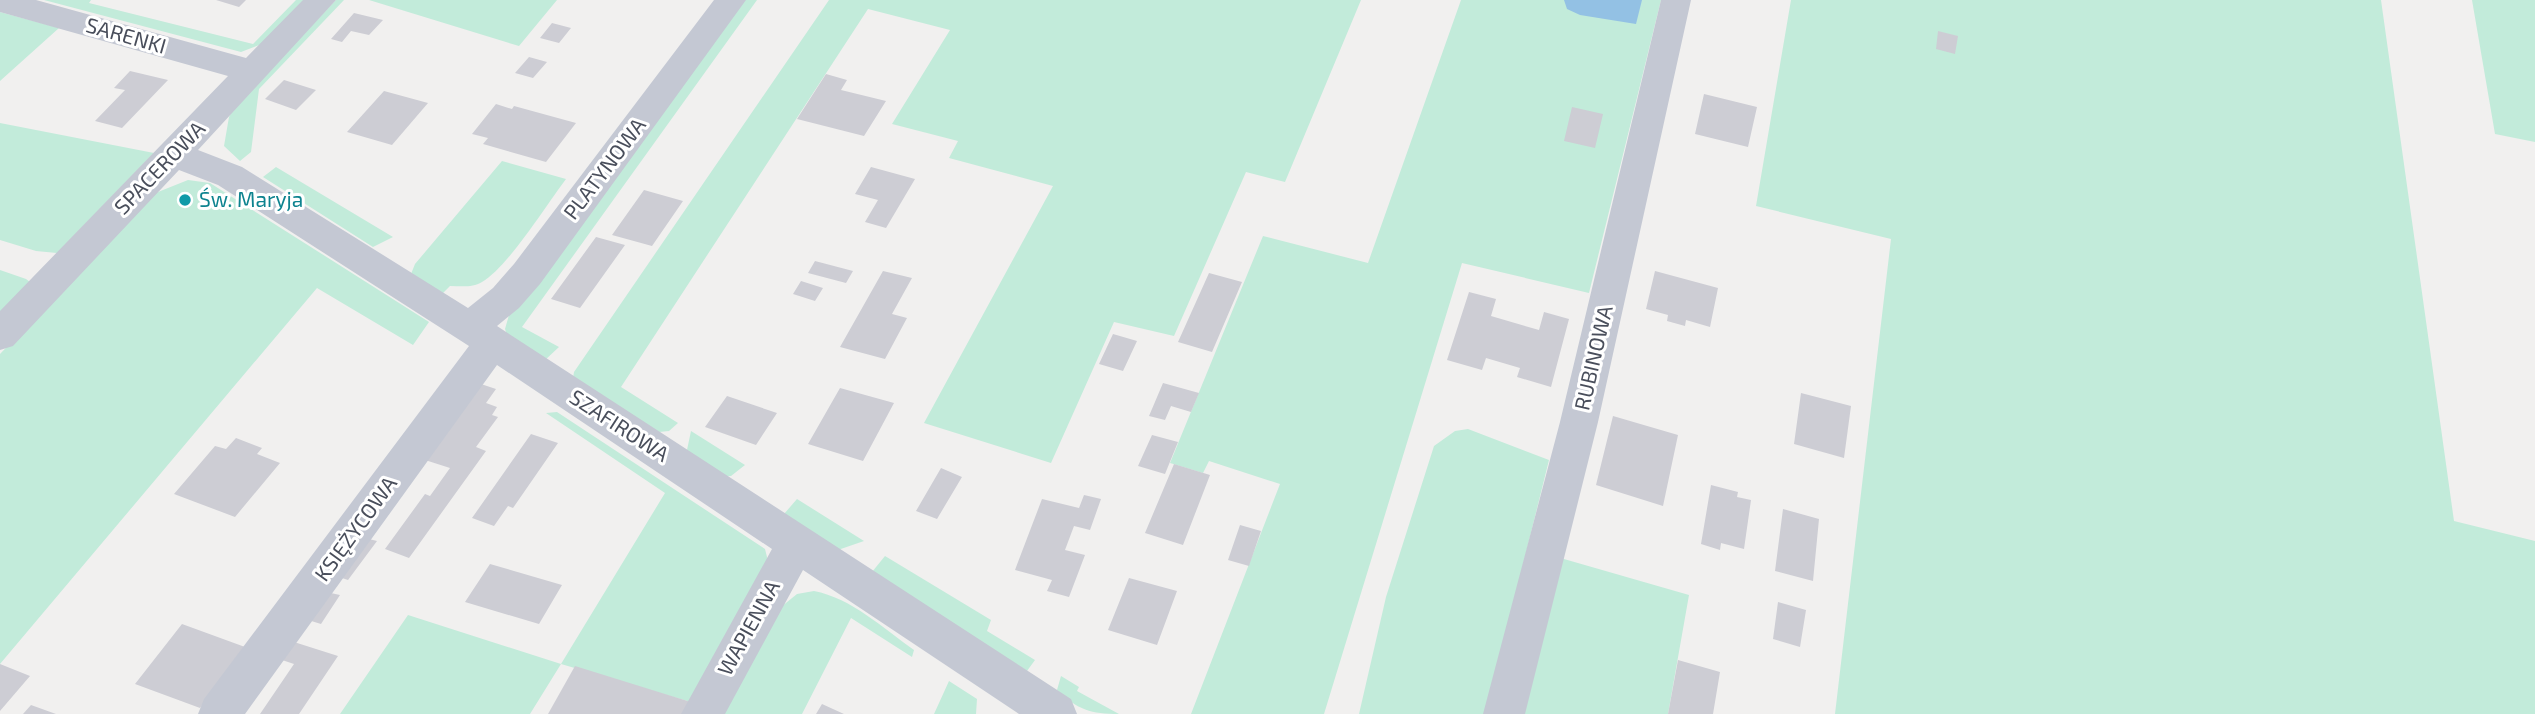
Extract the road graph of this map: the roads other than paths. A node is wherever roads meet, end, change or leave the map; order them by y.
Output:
1 (321, 0) edge
2 (730, 0) edge
3 (1676, 0) edge
4 (0, 1) edge
5 (252, 71) junction
6 (174, 154) junction
7 (0, 335) edge
8 (480, 336) junction
9 (797, 542) junction
10 (219, 714) edge
11 (702, 714) edge
12 (1056, 714) edge
13 (1504, 714) edge

1 - 5 street, SPACEROWA
2 - 8 street, PLATYNOWA
3 - 13 street, RUBINOWA
4 - 5 street, SARENKI
5 - 6 street, SPACEROWA
6 - 7 street, SPACEROWA
6 - 8 street, SZAFIROWA
8 - 9 street, SZAFIROWA
8 - 10 street, KSIĘŻYCOWA
9 - 11 street, WAPIENNA
9 - 12 street, SZAFIROWA

